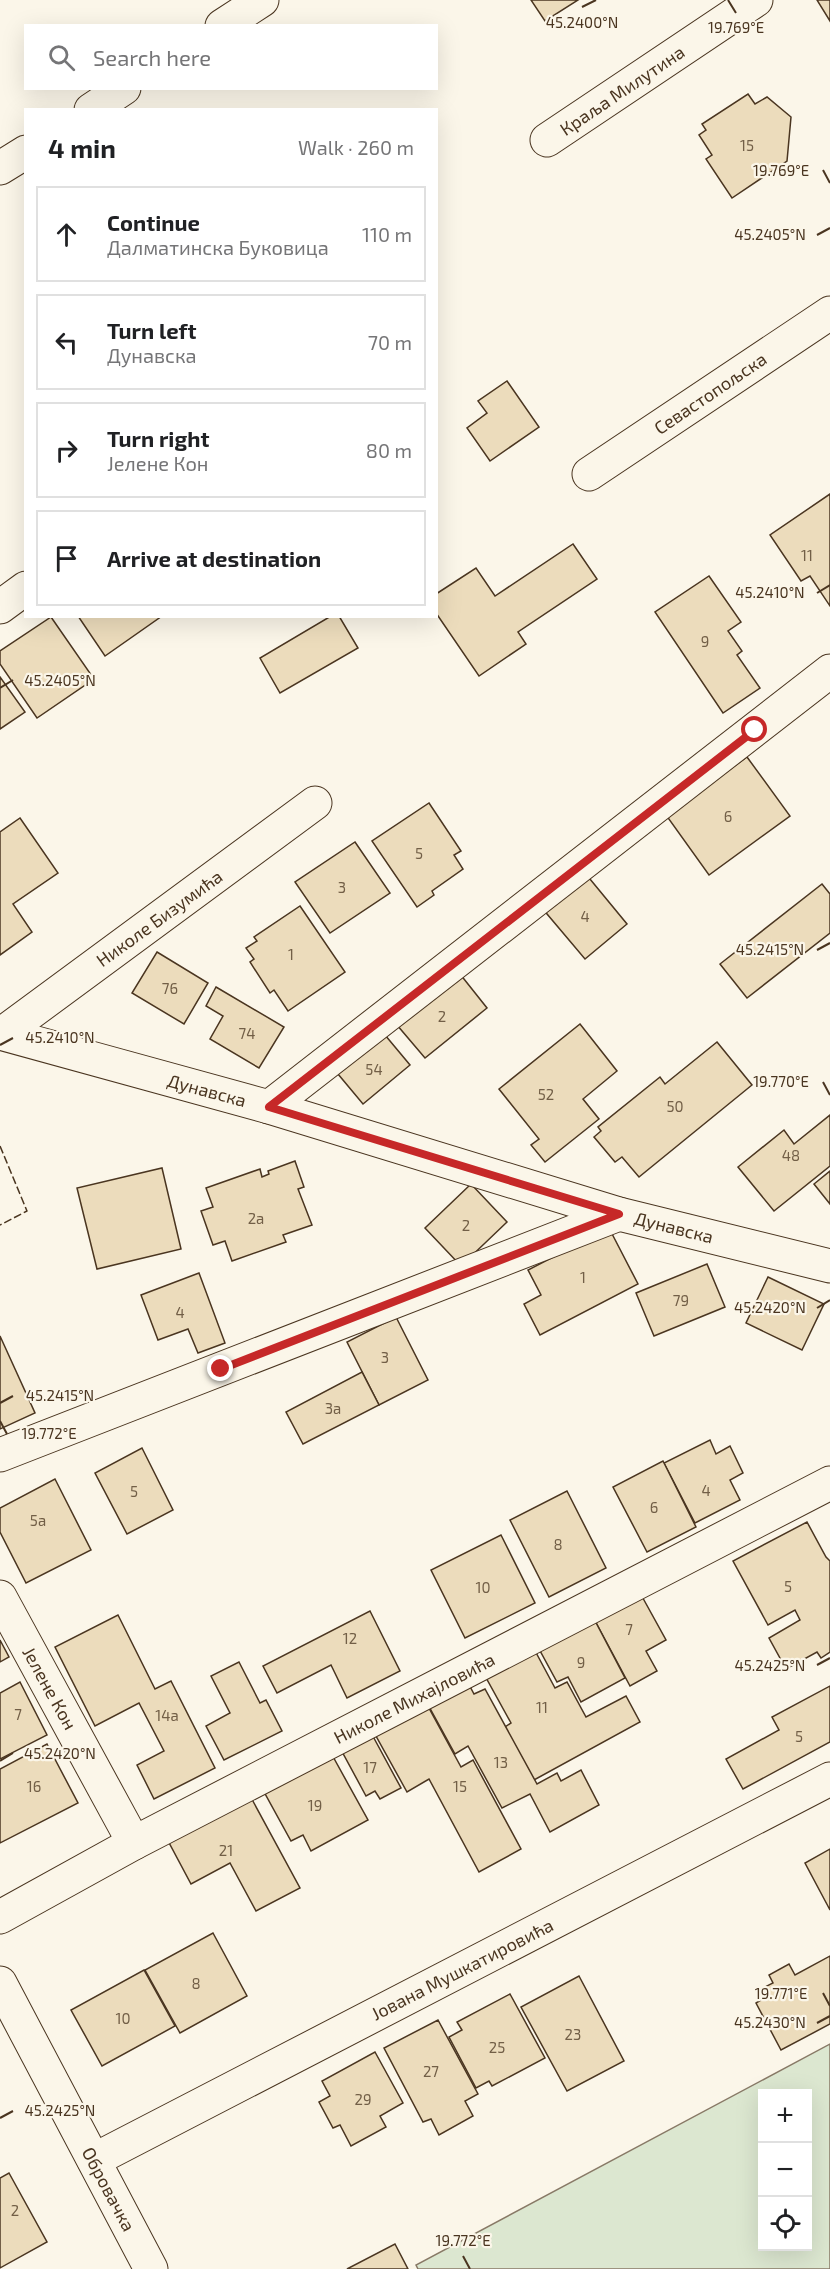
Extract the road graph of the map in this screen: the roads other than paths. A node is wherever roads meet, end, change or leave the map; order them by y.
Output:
1 (262, 0) edge
2 (756, 0) edge
3 (225, 24) edge
4 (121, 90) edge
5 (94, 108) edge
6 (548, 140) dead end
7 (24, 153) edge
8 (0, 168) edge
9 (830, 313) edge
10 (589, 474) dead end
11 (24, 589) edge
12 (0, 607) edge
13 (830, 672) edge
14 (315, 803) dead end
15 (1, 1033) edge
16 (269, 1107) junction
17 (619, 1214) junction
18 (830, 1266) edge
19 (0, 1455) edge
20 (830, 1482) edge
21 (0, 1597) edge
22 (830, 1779) edge
23 (134, 1843) junction
24 (0, 1917) edge
25 (0, 1983) edge
26 (94, 2160) junction
27 (151, 2269) edge

1 - 3 street
2 - 6 street, Краља Милутина
4 - 5 street
7 - 8 street
9 - 10 street, Севастопољска
11 - 12 street
13 - 16 street
14 - 15 street, Николе Бизумића
15 - 16 street, Дунавска
16 - 17 street, Дунавска
17 - 18 street, Дунавска
17 - 19 street
20 - 23 street, Николе Михајловића
21 - 23 street, Јелене Кон
22 - 26 street, Јована Мушкатировића
23 - 24 street, Николе Михајловића
25 - 26 street, Обровачка
26 - 27 street, Обровачка

